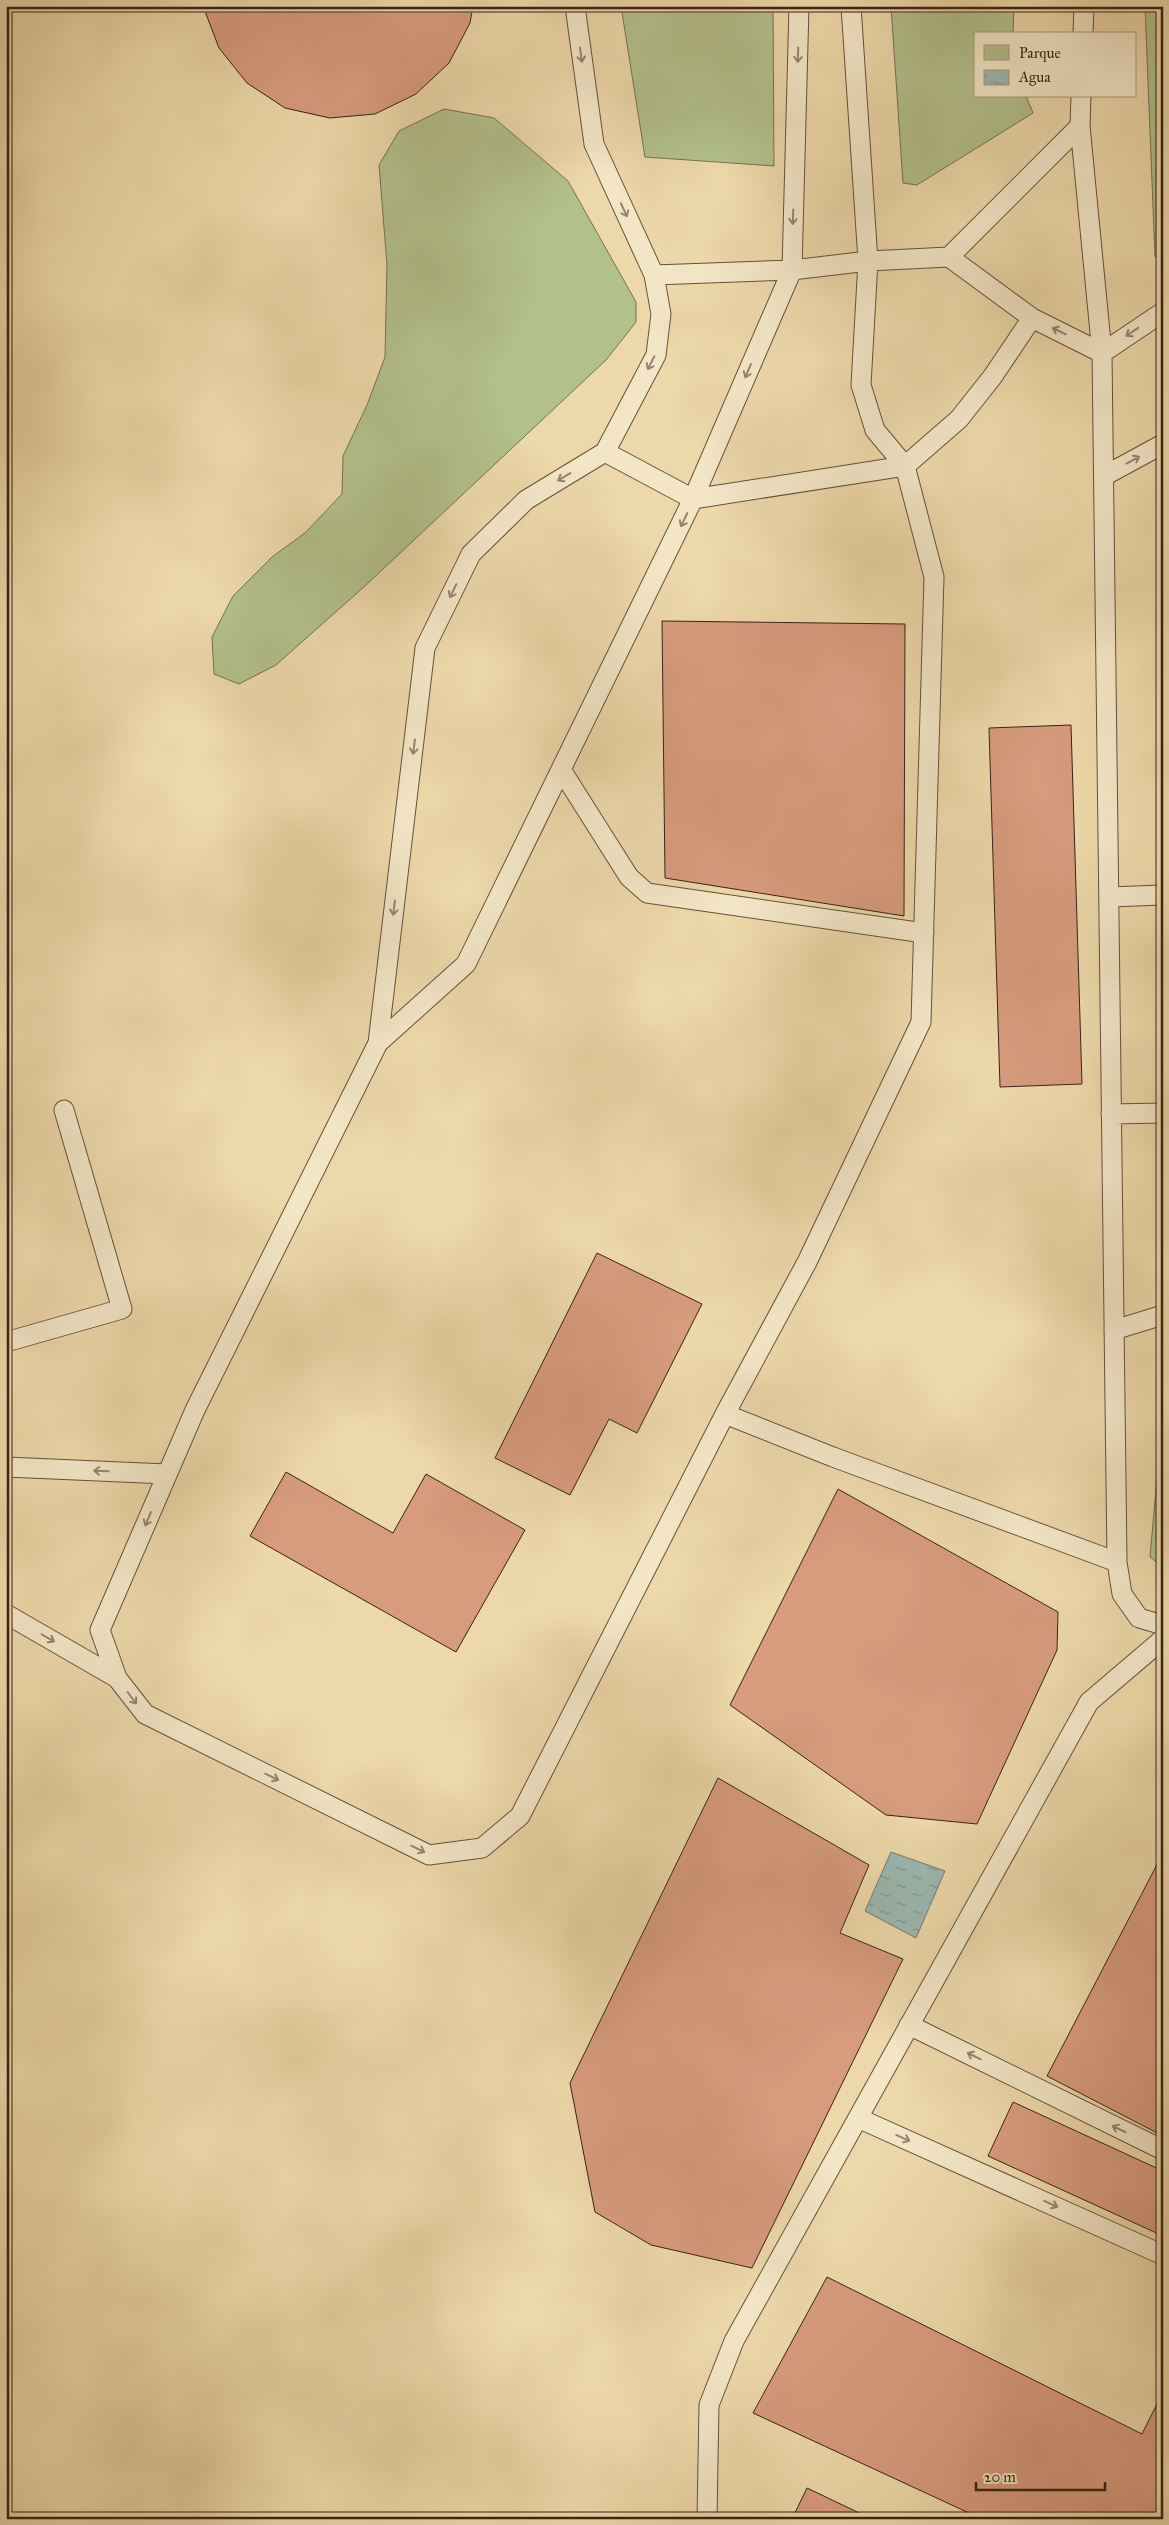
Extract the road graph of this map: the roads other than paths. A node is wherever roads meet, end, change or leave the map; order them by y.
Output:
1 (574, 6) edge
2 (799, 6) edge
3 (851, 6) edge
4 (1084, 6) edge
5 (1083, 32) edge
6 (1081, 98) edge
7 (1080, 126) junction
8 (949, 257) junction
9 (868, 261) junction
10 (792, 270) junction
11 (654, 275) junction
12 (1163, 312) edge
13 (1032, 318) junction
14 (1102, 353) junction
15 (1163, 444) edge
16 (605, 452) junction
17 (905, 466) junction
18 (1104, 476) junction
19 (693, 499) junction
20 (562, 771) junction
21 (1163, 895) edge
22 (1109, 897) junction
23 (924, 933) junction
24 (378, 1043) junction
25 (64, 1110) dead end
26 (1163, 1113) edge
27 (1111, 1114) junction
28 (1163, 1314) edge
29 (1114, 1330) junction
30 (6, 1342) edge
31 (725, 1414) junction
32 (6, 1467) edge
33 (167, 1474) junction
34 (1117, 1562) junction
35 (6, 1614) edge
36 (1163, 1625) edge
37 (1163, 1639) edge
38 (118, 1678) junction
39 (910, 2025) junction
40 (858, 2118) junction
41 (1163, 2150) edge
42 (1163, 2255) edge
43 (707, 2519) edge

1 -> 11 lane
2 -> 10 lane
3 - 9 lane
4 - 5 lane
6 - 7 lane
7 - 8 lane
7 - 14 lane
8 - 9 lane
8 - 13 lane
9 - 10 lane
9 - 17 lane
10 - 11 lane
10 -> 19 lane
11 -> 16 lane
12 -> 14 lane
14 -> 13 lane
13 - 17 lane
14 - 18 lane
18 -> 15 lane
16 - 19 lane
16 -> 24 lane
17 - 19 lane
17 - 23 lane
18 - 22 lane
19 -> 20 lane
20 - 23 lane
20 - 24 lane
21 - 22 lane
22 - 27 lane
23 - 31 lane
24 - 33 lane
25 - 30 lane
26 - 27 lane
27 - 29 lane
28 - 29 lane
29 - 34 lane
31 - 34 lane
38 -> 31 lane
33 -> 32 lane
33 -> 38 lane
34 - 36 lane
35 -> 38 lane
37 - 39 lane
39 - 40 lane
41 -> 39 lane
40 -> 42 lane
40 - 43 lane

